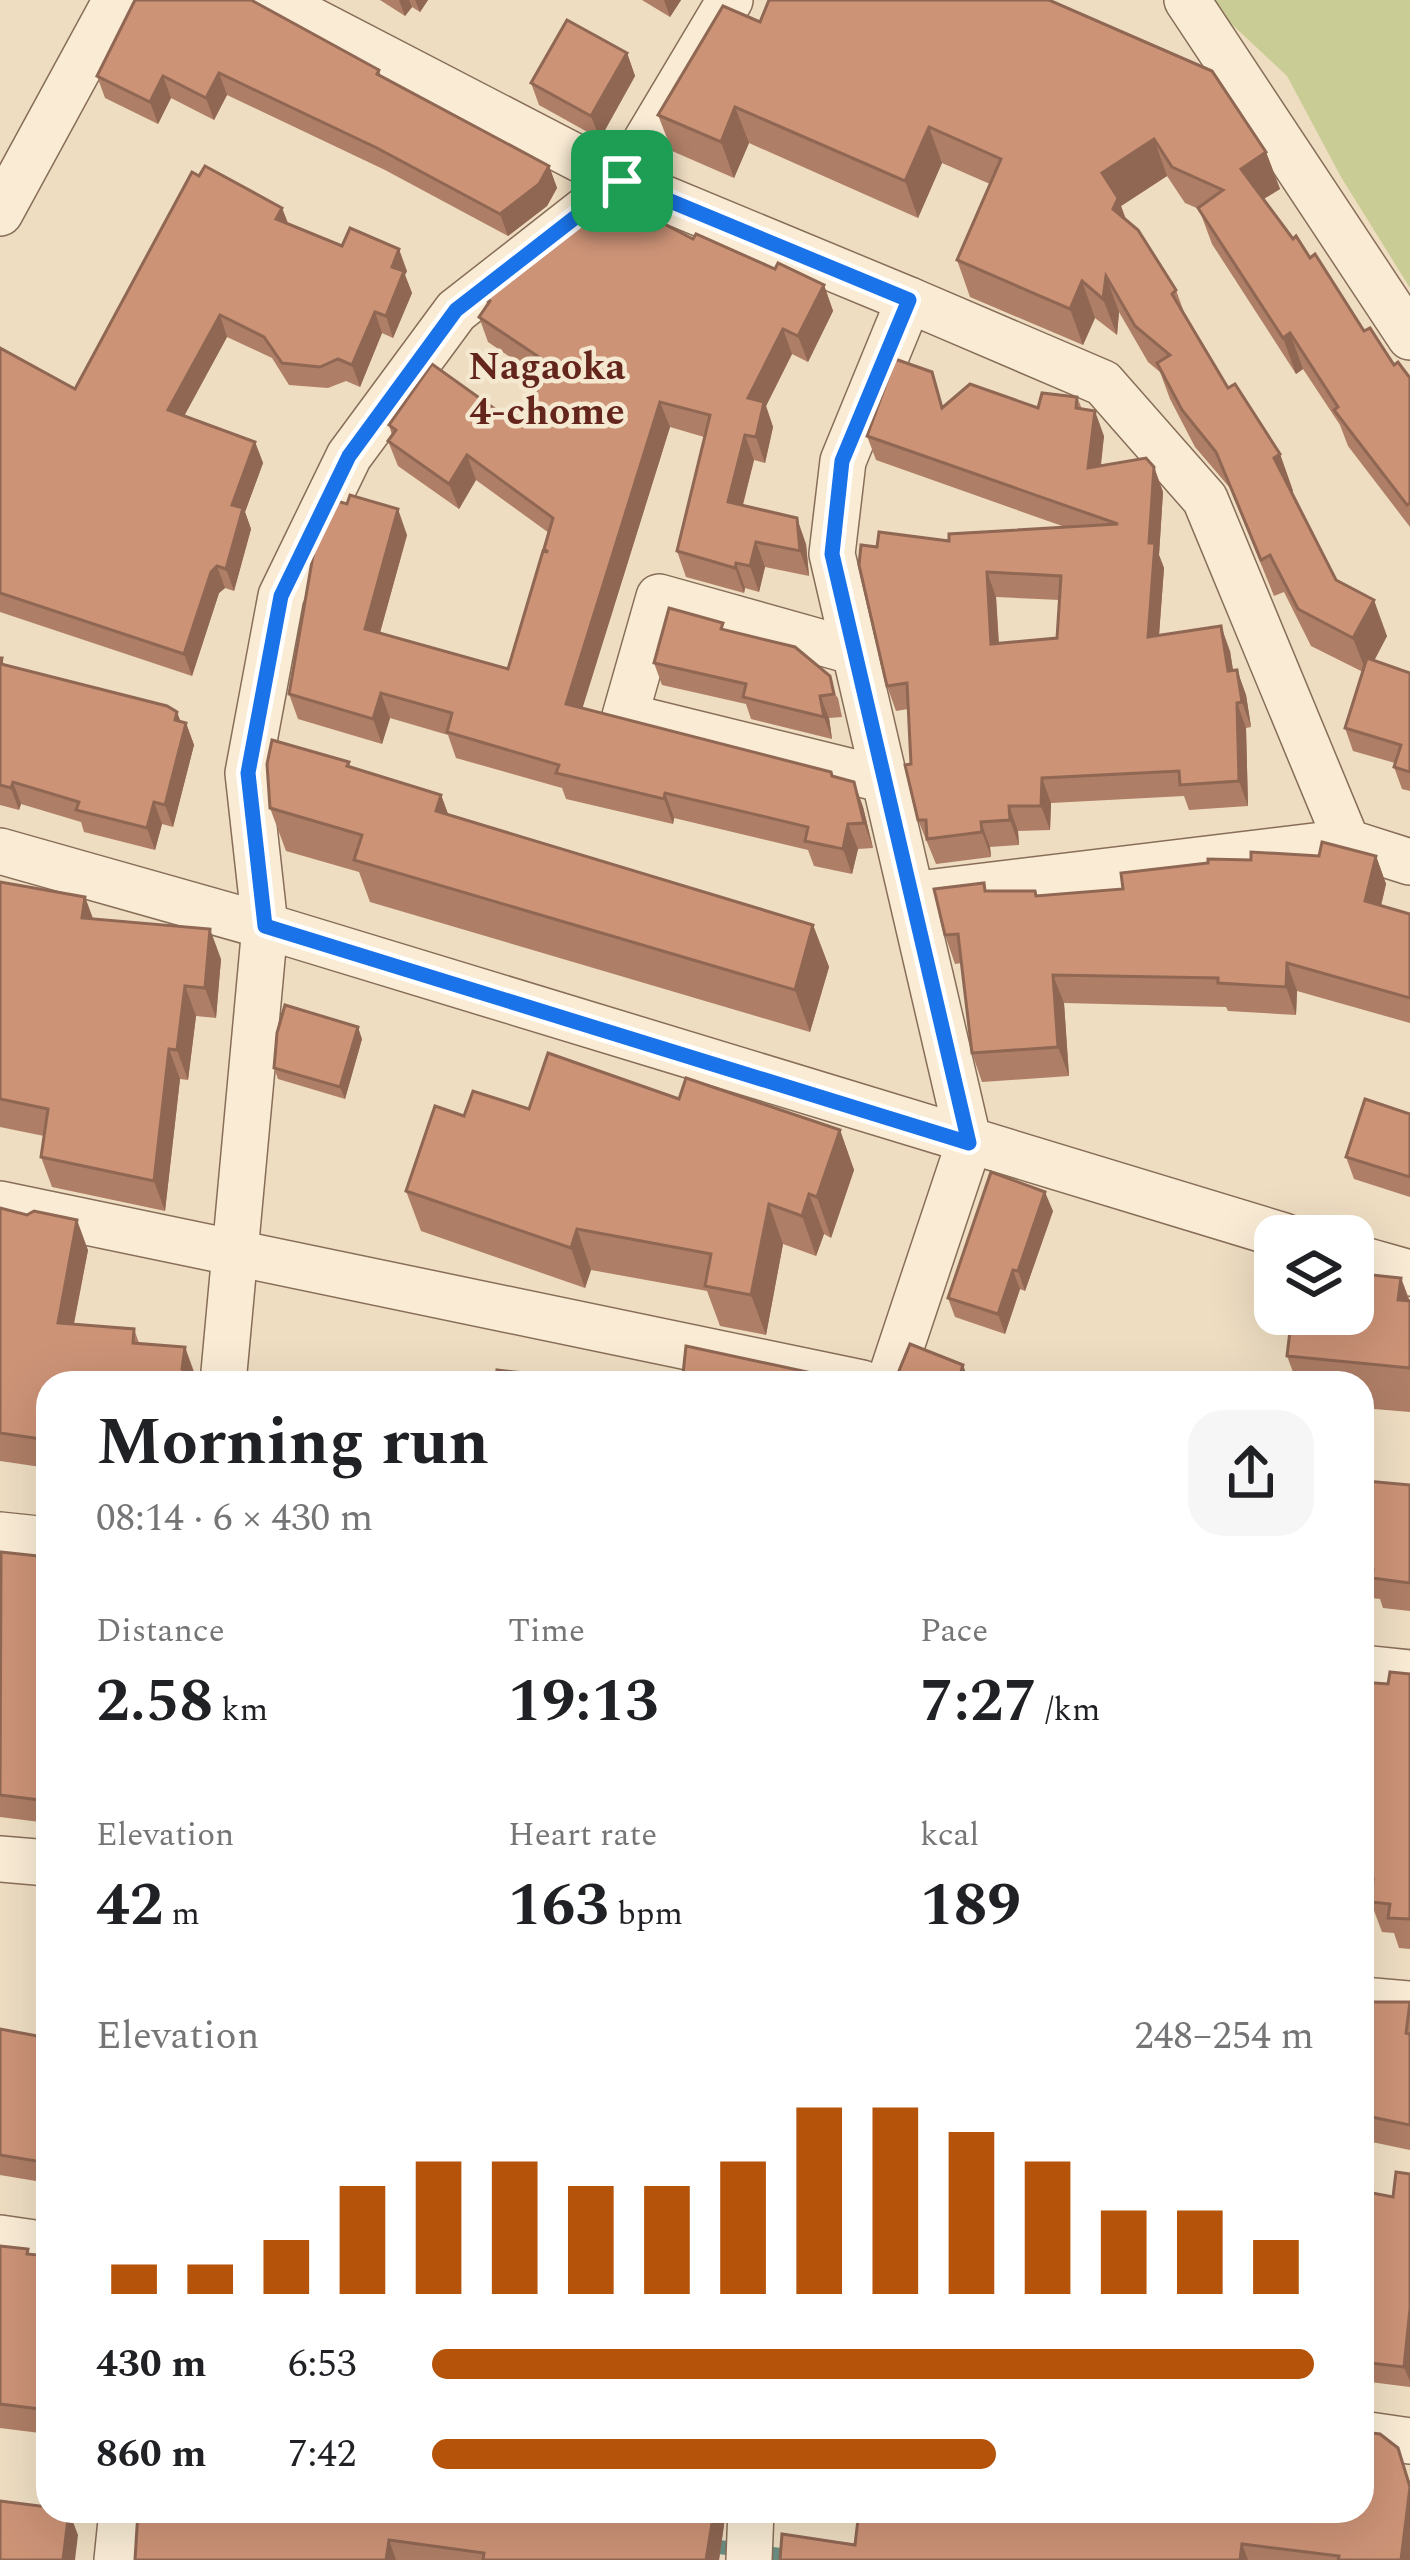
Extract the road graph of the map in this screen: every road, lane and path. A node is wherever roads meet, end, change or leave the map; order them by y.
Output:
1 (116, 0) edge
2 (273, 0) edge
3 (730, 0) edge
4 (1187, 0) edge
5 (622, 181) junction
6 (0, 213) edge
7 (909, 300) junction
8 (1410, 337) edge
9 (855, 652) junction
10 (885, 780) junction
11 (1347, 842) junction
12 (0, 850) edge
13 (1410, 862) edge
14 (911, 894) junction
15 (265, 926) junction
16 (969, 1143) junction
17 (0, 1204) edge
18 (1254, 1227) edge
19 (235, 1252) junction
20 (1374, 1262) edge
21 (1410, 1273) edge
22 (224, 1371) edge
23 (805, 1371) edge
24 (893, 1371) edge
25 (0, 1535) edge
26 (36, 1539) edge
27 (1374, 1669) edge
28 (1410, 1672) edge
29 (0, 1858) edge
30 (36, 1862) edge
31 (1374, 2001) edge
32 (1410, 2004) edge
33 (0, 2238) edge
34 (36, 2243) edge
35 (1374, 2436) edge
36 (1410, 2440) edge
37 (121, 2523) edge
38 (751, 2523) edge
39 (117, 2560) edge
40 (749, 2560) edge

1 - 6 street
2 - 5 street
3 - 5 street
4 - 8 street
5 - 7 street
5 - 15 street
7 - 9 street
7 - 11 street
9 - 10 street
9 - 10 street
10 - 14 street
11 - 13 street
11 - 14 street
12 - 15 street
14 - 16 street
15 - 16 street
15 - 19 street
16 - 18 street
16 - 24 street
17 - 19 street
19 - 22 street
19 - 23 street
20 - 21 street
25 - 26 street
27 - 28 street
29 - 30 street
31 - 32 street
33 - 34 street
35 - 36 street
37 - 39 street
38 - 40 street

